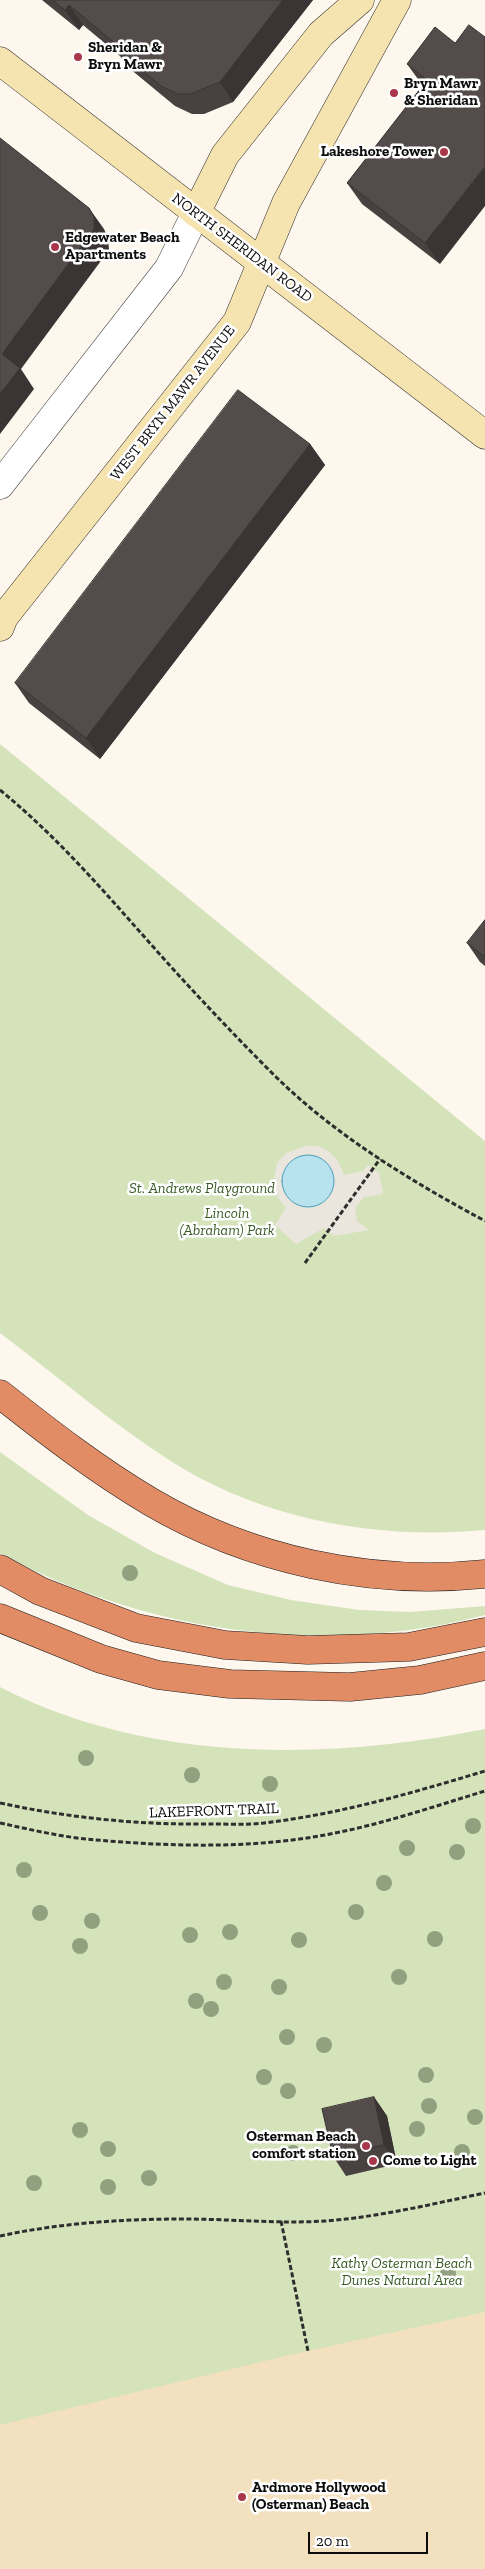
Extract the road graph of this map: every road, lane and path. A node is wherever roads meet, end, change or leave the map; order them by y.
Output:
1 (360, 0) edge
2 (397, 0) edge
3 (0, 62) edge
4 (196, 214) junction
5 (262, 263) junction
6 (485, 435) edge
7 (0, 485) edge
8 (1, 621) edge
9 (0, 790) edge
10 (380, 1160) junction
11 (485, 1221) edge
12 (305, 1263) dead end
13 (0, 1394) edge
14 (0, 1569) edge
15 (485, 1574) edge
16 (0, 1618) edge
17 (485, 1632) edge
18 (485, 1666) edge
19 (485, 1771) edge
20 (485, 1791) edge
21 (0, 1804) edge
22 (0, 1824) edge
23 (485, 2193) edge
24 (281, 2221) junction
25 (0, 2236) edge
26 (308, 2351) dead end

1 - 4 main road
2 - 5 main road, WEST BRYN MAWR AVENUE
3 - 4 main road, NORTH SHERIDAN ROAD
4 - 5 main road, NORTH SHERIDAN ROAD
4 - 7 street
5 - 6 main road, NORTH SHERIDAN ROAD
5 - 8 main road, WEST BRYN MAWR AVENUE
9 - 10 path
10 - 11 path
10 - 12 path
13 - 15 highway
14 - 17 highway
16 - 18 highway
19 - 21 path, LAKEFRONT TRAIL
20 - 22 path, LAKEFRONT TRAIL
23 - 24 path
24 - 25 path
24 - 26 path

